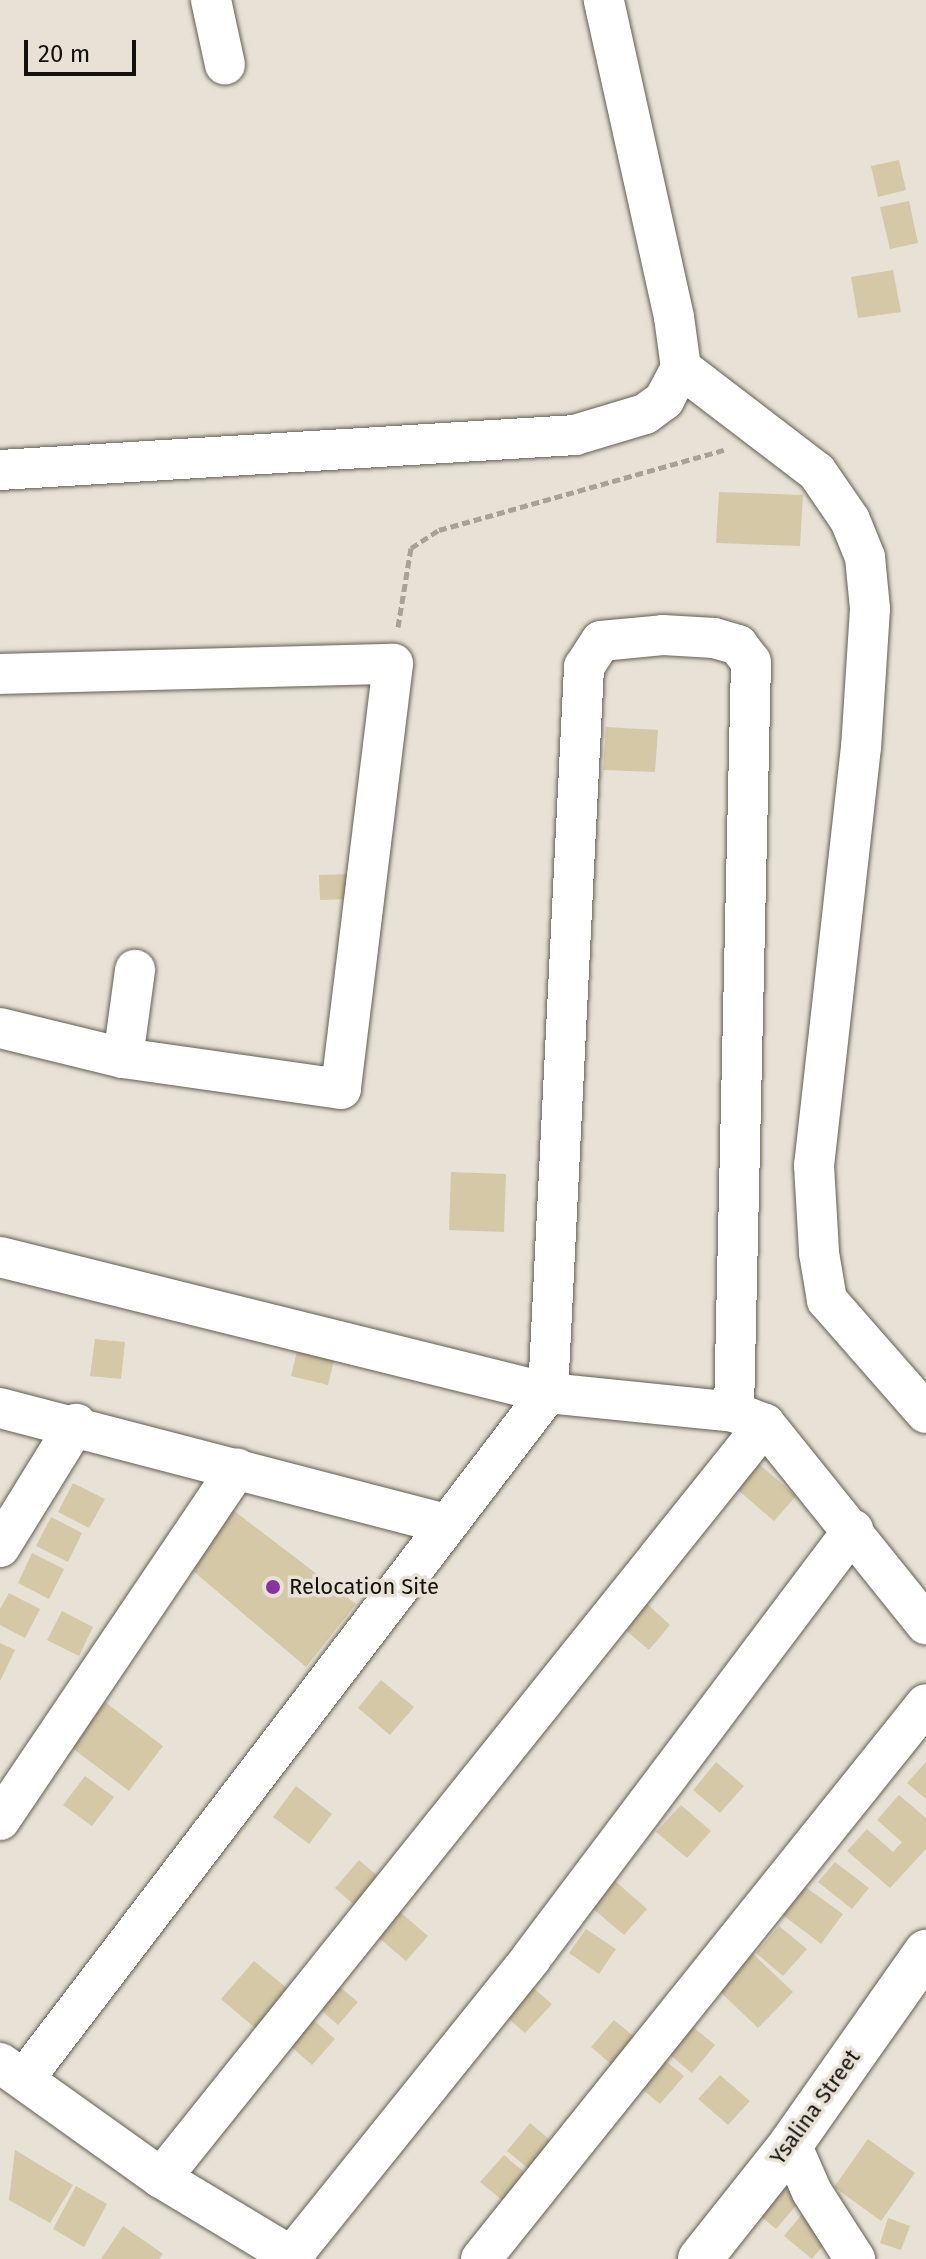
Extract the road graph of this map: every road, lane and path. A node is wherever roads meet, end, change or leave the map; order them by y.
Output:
1 (211, 0) edge
2 (604, 0) edge
3 (225, 65) dead end
4 (681, 368) junction
5 (773, 436) junction
6 (0, 470) edge
7 (393, 664) junction
8 (0, 674) edge
9 (135, 970) dead end
10 (0, 1028) edge
11 (123, 1058) junction
12 (0, 1257) edge
13 (548, 1393) junction
14 (0, 1408) edge
15 (926, 1413) edge
16 (750, 1418) junction
17 (76, 1424) junction
18 (237, 1468) junction
19 (446, 1524) junction
20 (853, 1530) junction
21 (0, 1547) edge
22 (926, 1624) edge
23 (926, 1704) edge
24 (0, 1820) edge
25 (926, 1952) edge
26 (12, 2071) edge
27 (791, 2144) junction
28 (161, 2178) junction
29 (293, 2258) edge
30 (481, 2259) edge
31 (700, 2259) edge
32 (855, 2259) edge

1 - 3 street
2 - 4 street
4 - 5 street
4 - 6 street
5 - 7 path
5 - 15 street
7 - 8 street
7 - 11 street
9 - 11 street
10 - 11 street
12 - 13 street
13 - 16 street
13 - 16 street
13 - 19 street
14 - 17 street
16 - 20 street
16 - 28 street
17 - 18 street
17 - 21 street
18 - 19 street
18 - 24 street
19 - 26 street
20 - 22 street
20 - 29 street
23 - 30 street
25 - 27 street, Ysalina Street
26 - 28 street
27 - 31 street, Ysalina Street
27 - 32 street
28 - 29 street

